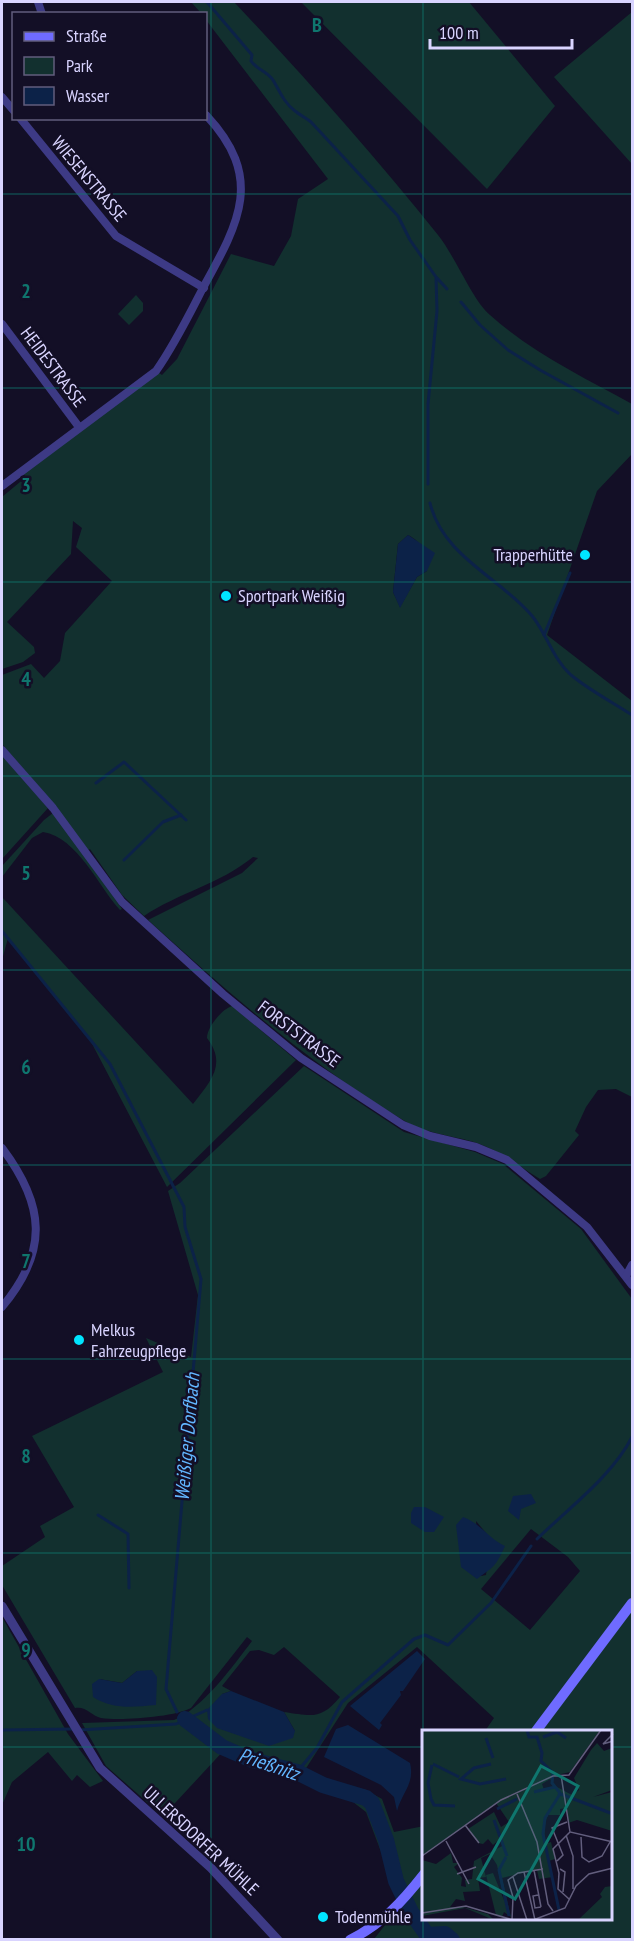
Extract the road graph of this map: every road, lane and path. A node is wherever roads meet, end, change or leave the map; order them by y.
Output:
1 (2, 97) edge
2 (12, 109) edge
3 (207, 116) edge
4 (22, 120) edge
5 (204, 288) junction
6 (2, 324) edge
7 (80, 427) junction
8 (2, 486) edge
9 (2, 750) edge
10 (2, 1149) edge
11 (633, 1265) edge
12 (626, 1276) junction
13 (633, 1285) edge
14 (2, 1307) edge
15 (633, 1603) edge
16 (2, 1606) edge
17 (537, 1730) edge
18 (422, 1876) edge
19 (278, 1940) edge
20 (350, 1940) edge

1 - 2 street
3 - 5 street
4 - 5 street, WIESENSTRASSE
5 - 7 street
6 - 7 street, HEIDESTRASSE
7 - 8 street
9 - 12 street, FORSTSTRASSE
10 - 14 street
11 - 12 street
12 - 13 street, FORSTSTRASSE
15 - 17 main road
16 - 19 street, ULLERSDORFER MÜHLE
18 - 20 main road

